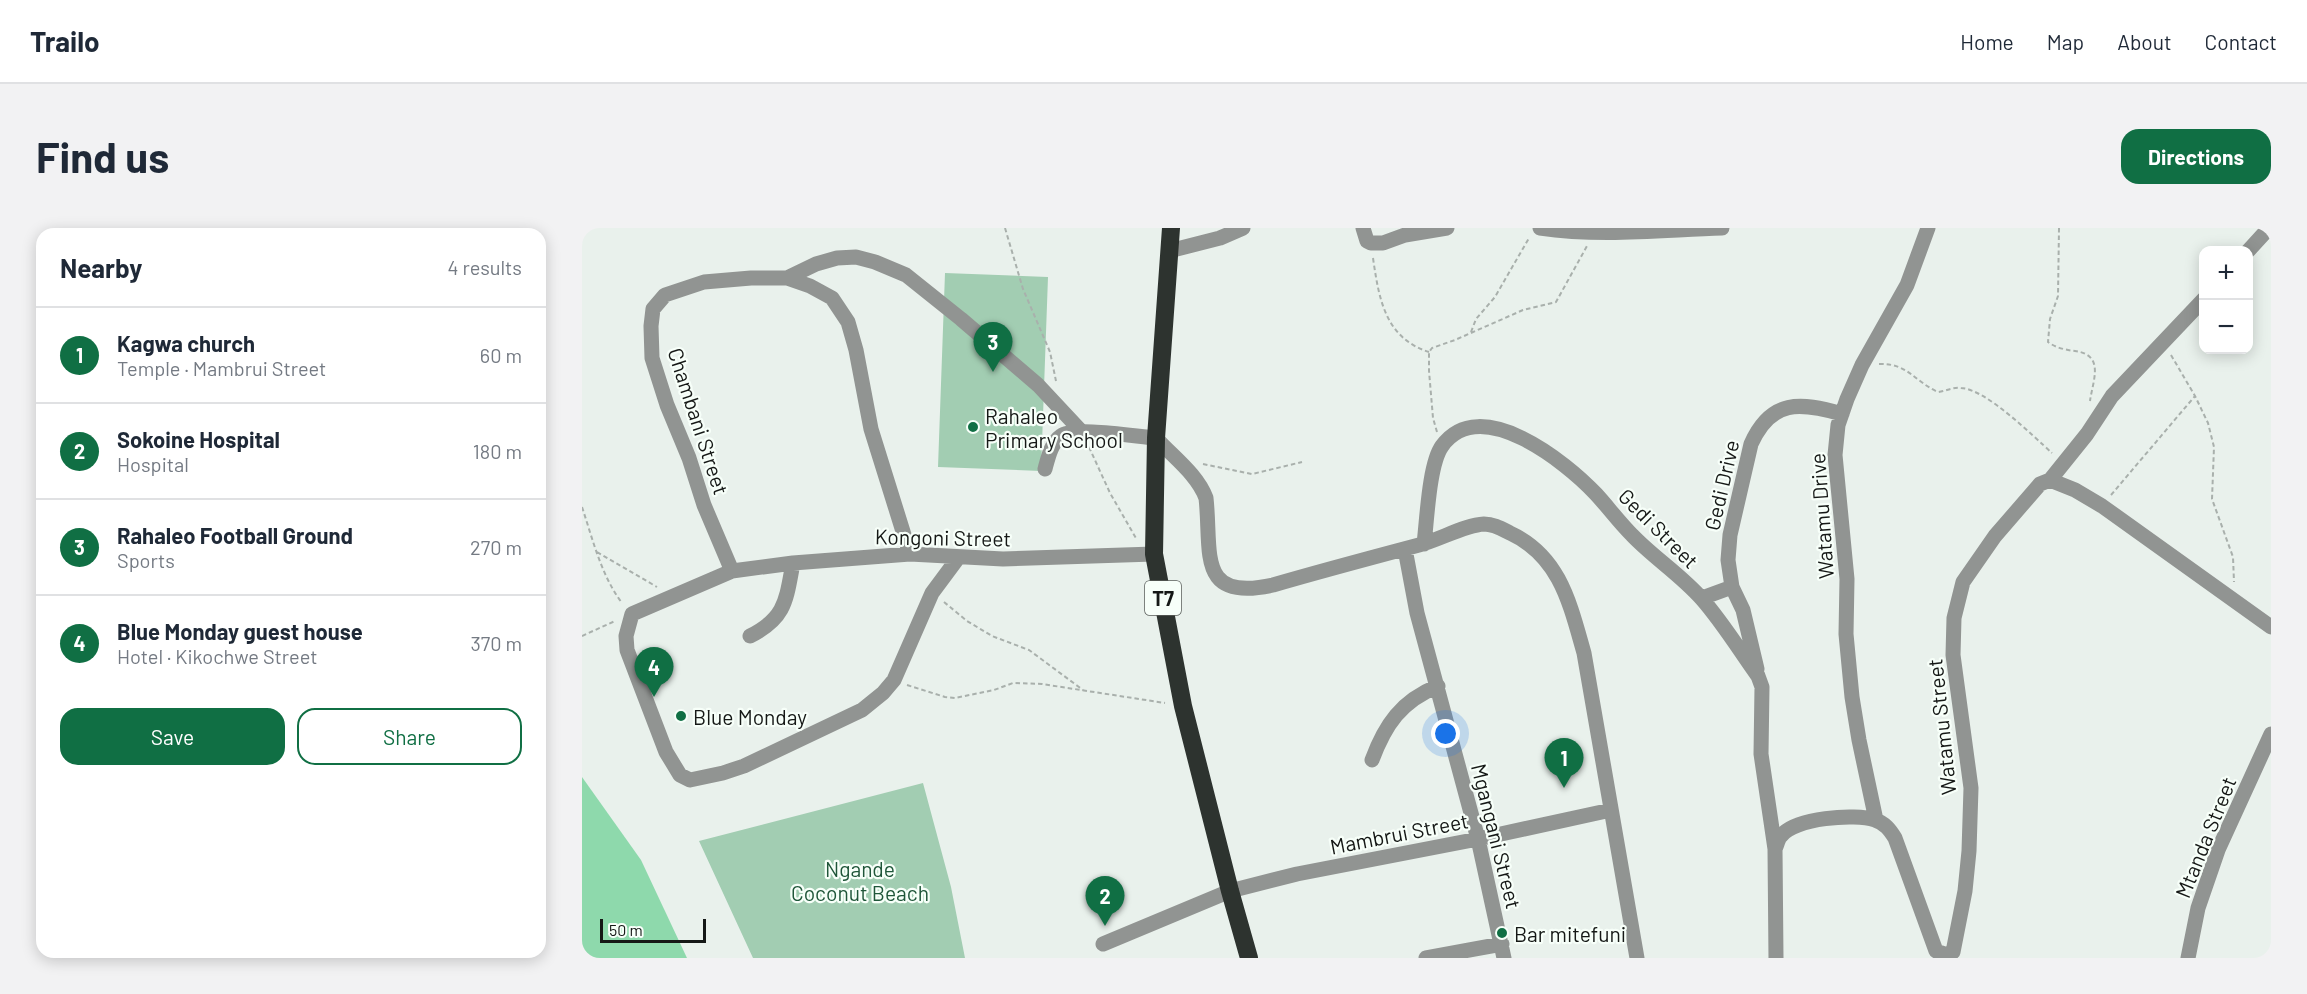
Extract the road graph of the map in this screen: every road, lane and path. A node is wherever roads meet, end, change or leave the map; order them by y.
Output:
1 (1005, 228) edge
2 (1171, 228) edge
3 (1243, 228) edge
4 (1363, 228) edge
5 (1447, 228) edge
6 (1715, 228) edge
7 (1722, 228) edge
8 (1928, 228) edge
9 (2059, 228) edge
10 (2270, 228) edge
11 (1535, 232) edge
12 (1594, 233) junction
13 (1371, 243) junction
14 (2253, 246) edge
15 (1169, 252) junction
16 (787, 278) junction
17 (2203, 300) edge
18 (1470, 334) junction
19 (2163, 341) junction
20 (1429, 352) junction
21 (1862, 365) junction
22 (2195, 396) junction
23 (1059, 408) junction
24 (1842, 414) junction
25 (1081, 432) junction
26 (2087, 434) junction
27 (1156, 438) junction
28 (1443, 444) junction
29 (1174, 458) junction
30 (1302, 462) dead end
31 (2063, 462) junction
32 (1045, 470) dead end
33 (2049, 480) junction
34 (582, 507) edge
35 (2102, 507) junction
36 (1424, 544) junction
37 (1405, 549) junction
38 (597, 552) junction
39 (910, 554) junction
40 (1149, 554) junction
41 (958, 558) junction
42 (793, 563) junction
43 (732, 571) junction
44 (1732, 587) junction
45 (932, 593) junction
46 (673, 597) junction
47 (1702, 598) junction
48 (2235, 602) junction
49 (632, 614) junction
50 (2271, 627) edge
51 (582, 636) edge
52 (750, 636) dead end
53 (1758, 676) junction
54 (894, 680) junction
55 (1438, 687) junction
56 (1083, 690) junction
57 (1183, 706) junction
58 (2271, 734) edge
59 (1372, 760) dead end
60 (1611, 810) junction
61 (1876, 820) junction
62 (1478, 839) junction
63 (1775, 849) junction
64 (1230, 891) junction
65 (1103, 944) dead end
66 (1495, 952) edge
67 (1249, 958) edge
68 (1426, 958) edge
69 (1637, 958) edge
70 (1776, 958) edge
71 (2188, 958) edge

1 - 23 path
2 - 15 highway, T7
3 - 15 street
4 - 13 street
5 - 13 street
6 - 7 street
6 - 12 street
8 - 21 street, Watamu Drive
9 - 26 path
10 - 14 street
11 - 12 street
11 - 18 path
12 - 18 path
13 - 20 path
15 - 27 highway, T7
16 - 23 street
16 - 39 street, Chambani Street
16 - 43 street, Chambani Street
17 - 19 street
18 - 20 path
19 - 22 path
19 - 26 street
20 - 28 path
21 - 24 street, Watamu Drive
21 - 31 path
22 - 35 path
22 - 48 path
23 - 25 street
24 - 44 street, Gedi Drive
24 - 61 street, Watamu Drive
25 - 27 street
25 - 32 street
25 - 40 path
26 - 31 street
27 - 29 street
27 - 40 highway, T7
28 - 36 street
28 - 47 street, Gedi Street
29 - 30 path
29 - 37 street
31 - 33 street
33 - 35 street
33 - 61 street, Watamu Street
34 - 38 path
35 - 48 street
36 - 37 street
36 - 60 street
37 - 55 street, Mgangani Street
38 - 46 path
38 - 49 path
39 - 41 street, Kongoni Street
39 - 42 street, Kongoni Street
40 - 41 street, Kongoni Street
40 - 57 highway, T7
41 - 45 street
42 - 43 street, Kongoni Street
42 - 52 street
43 - 46 street, Kongoni Street
44 - 47 street
44 - 53 street, Gedi Drive
45 - 54 street
45 - 56 path
46 - 49 street, Kongoni Street
47 - 53 street, Gedi Street
48 - 50 street
49 - 51 path
49 - 54 street
53 - 63 street, Gedi Street
54 - 56 path
55 - 59 street
55 - 62 street, Mgangani Street
56 - 57 path
57 - 64 highway, T7
58 - 71 street, Mtanda Street
60 - 62 street, Mambrui Street
60 - 69 street
61 - 63 street
62 - 64 street, Mambrui Street
62 - 66 street, Mgangani Street
63 - 70 street
64 - 65 street, Mambrui Street
64 - 67 highway, T7
66 - 68 street

